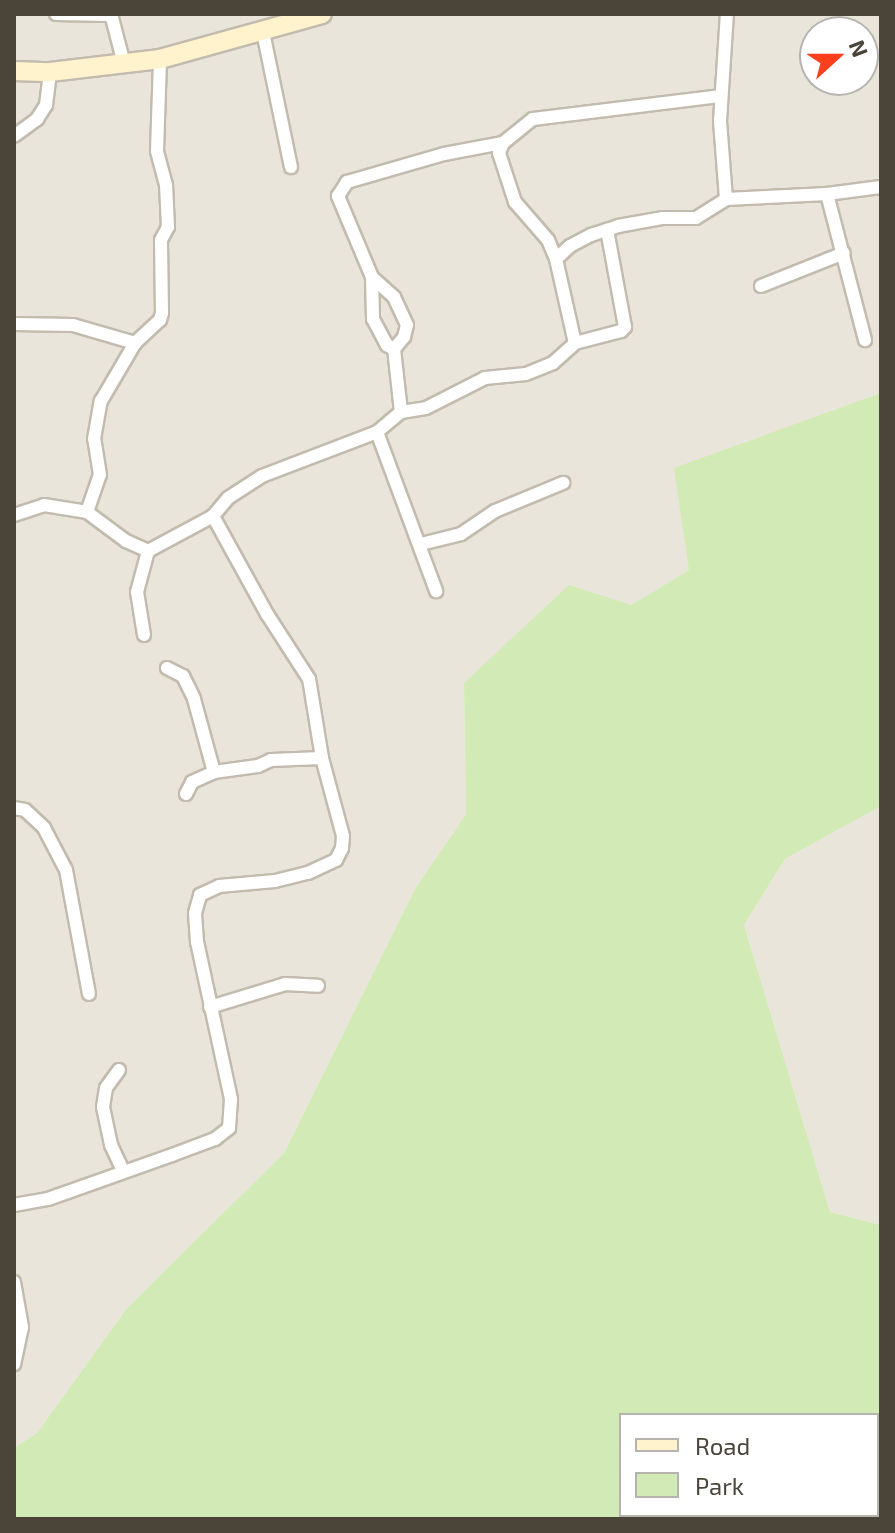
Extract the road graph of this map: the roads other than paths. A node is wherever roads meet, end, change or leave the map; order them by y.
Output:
1 (56, 14) edge
2 (322, 14) edge
3 (727, 14) edge
4 (111, 15) edge
5 (263, 32) junction
6 (160, 59) junction
7 (124, 64) junction
8 (14, 71) edge
9 (50, 72) junction
10 (720, 96) junction
11 (14, 136) edge
12 (503, 143) junction
13 (291, 167) dead end
14 (881, 187) edge
15 (827, 194) junction
16 (726, 199) junction
17 (607, 230) junction
18 (844, 253) junction
19 (556, 259) junction
20 (372, 277) junction
21 (761, 286) dead end
22 (14, 324) edge
23 (865, 340) dead end
24 (135, 343) junction
25 (575, 343) junction
26 (394, 349) junction
27 (401, 412) junction
28 (377, 432) junction
29 (563, 483) dead end
30 (87, 512) junction
31 (14, 515) edge
32 (213, 516) junction
33 (421, 544) junction
34 (148, 551) junction
35 (436, 591) dead end
36 (144, 635) dead end
37 (167, 668) dead end
38 (322, 758) junction
39 (214, 772) junction
40 (186, 794) dead end
41 (14, 808) edge
42 (318, 986) dead end
43 (89, 994) dead end
44 (210, 1007) junction
45 (119, 1070) dead end
46 (123, 1171) junction
47 (14, 1205) edge
48 (14, 1282) edge
49 (14, 1364) edge

1 - 4 street
2 - 5 street
3 - 10 street
4 - 7 street
5 - 6 street
5 - 13 street
6 - 7 street
6 - 24 street
7 - 9 street
8 - 9 street
9 - 11 street
10 - 12 street
10 - 16 street
12 - 19 street
12 - 20 street
14 - 15 street
15 - 16 street
15 - 18 street
16 - 17 street
17 - 19 street
17 - 25 street
18 - 21 street
18 - 23 street
19 - 25 street
20 - 26 street
20 - 26 street
22 - 24 street
24 - 30 street
25 - 27 street
26 - 27 street
27 - 28 street
28 - 32 street
28 - 33 street
29 - 33 street
30 - 31 street
30 - 34 street
32 - 34 street
32 - 38 street
33 - 35 street
34 - 36 street
37 - 39 street
38 - 39 street
38 - 44 street
39 - 40 street
41 - 43 street
42 - 44 street
44 - 46 street
45 - 46 street
46 - 47 street
48 - 49 street

